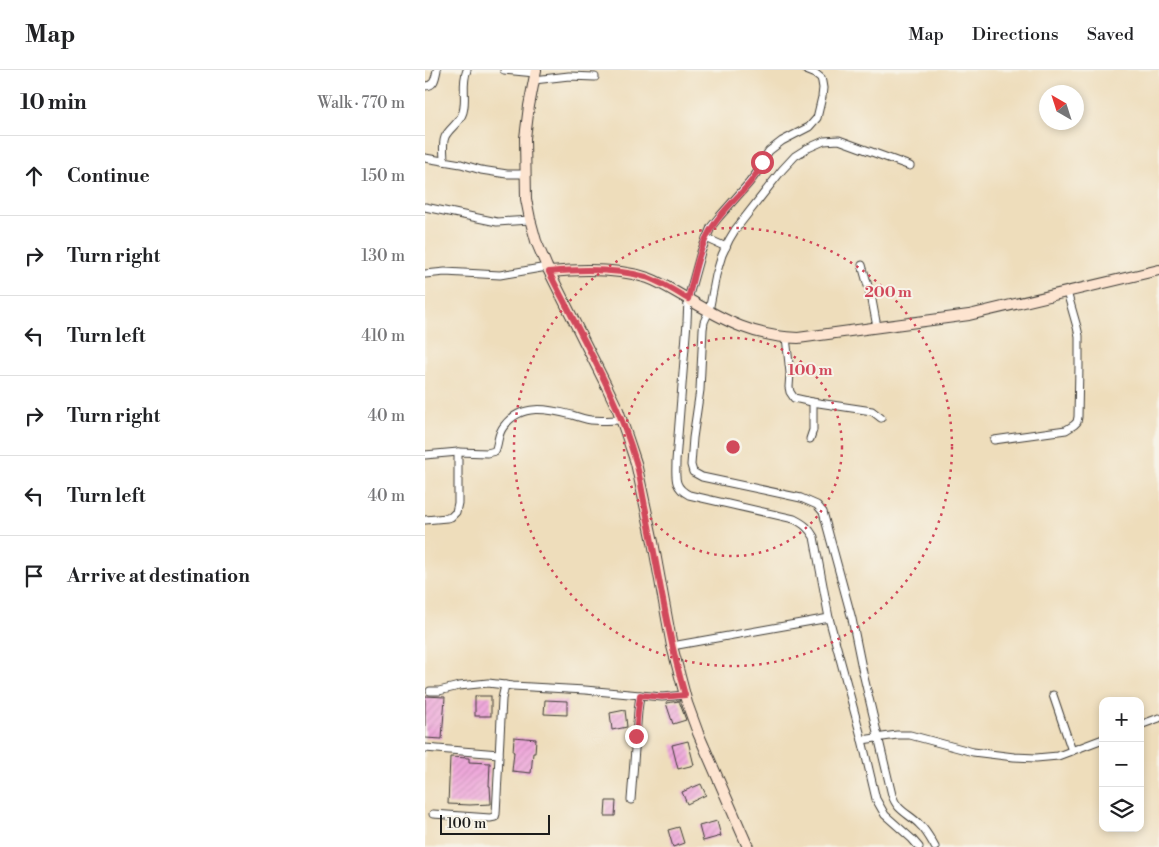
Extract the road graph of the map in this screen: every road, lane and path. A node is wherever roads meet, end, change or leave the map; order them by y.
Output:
1 (437, 70) edge
2 (467, 70) edge
3 (504, 70) edge
4 (806, 70) edge
5 (535, 74) edge
6 (595, 77) dead end
7 (425, 86) edge
8 (425, 158) edge
9 (444, 161) junction
10 (910, 166) dead end
11 (525, 174) junction
12 (425, 207) edge
13 (530, 220) junction
14 (709, 239) junction
15 (725, 246) junction
16 (862, 265) dead end
17 (548, 270) junction
18 (1159, 270) edge
19 (425, 274) edge
20 (1067, 292) junction
21 (689, 300) junction
22 (707, 310) junction
23 (877, 327) junction
24 (787, 338) junction
25 (812, 402) junction
26 (881, 418) dead end
27 (622, 420) junction
28 (810, 439) dead end
29 (994, 440) dead end
30 (458, 452) junction
31 (425, 456) edge
32 (425, 520) edge
33 (829, 618) junction
34 (672, 646) junction
35 (505, 685) junction
36 (430, 691) dead end
37 (640, 695) junction
38 (685, 695) junction
39 (1053, 695) dead end
40 (1159, 718) edge
41 (1144, 724) edge
42 (877, 738) junction
43 (863, 739) junction
44 (1099, 741) edge
45 (425, 748) edge
46 (1072, 751) junction
47 (499, 754) junction
48 (631, 800) dead end
49 (433, 814) dead end
50 (748, 847) edge
51 (919, 847) edge
52 (935, 847) edge

1 - 7 street
2 - 9 street
3 - 5 street
4 - 14 street
5 - 6 street
5 - 11 main road
8 - 9 street
9 - 11 street
10 - 15 street
11 - 13 main road
12 - 13 street
13 - 17 main road
14 - 15 street
14 - 21 street
15 - 22 street
16 - 23 street
17 - 19 street
17 - 21 main road
17 - 27 main road
18 - 20 main road
20 - 23 main road
20 - 29 street
21 - 22 main road
21 - 33 street
22 - 24 main road
22 - 42 street
23 - 24 main road
24 - 25 street
25 - 26 street
25 - 28 street
27 - 30 street
27 - 34 main road
30 - 31 street
30 - 32 street
33 - 34 street
33 - 43 street
34 - 38 main road
35 - 36 street
35 - 37 street
35 - 47 street
37 - 38 street
37 - 48 street
38 - 50 main road
39 - 46 street
40 - 41 street
42 - 43 street
42 - 46 street
42 - 52 street
43 - 51 street
44 - 46 street
45 - 47 street
47 - 49 street

